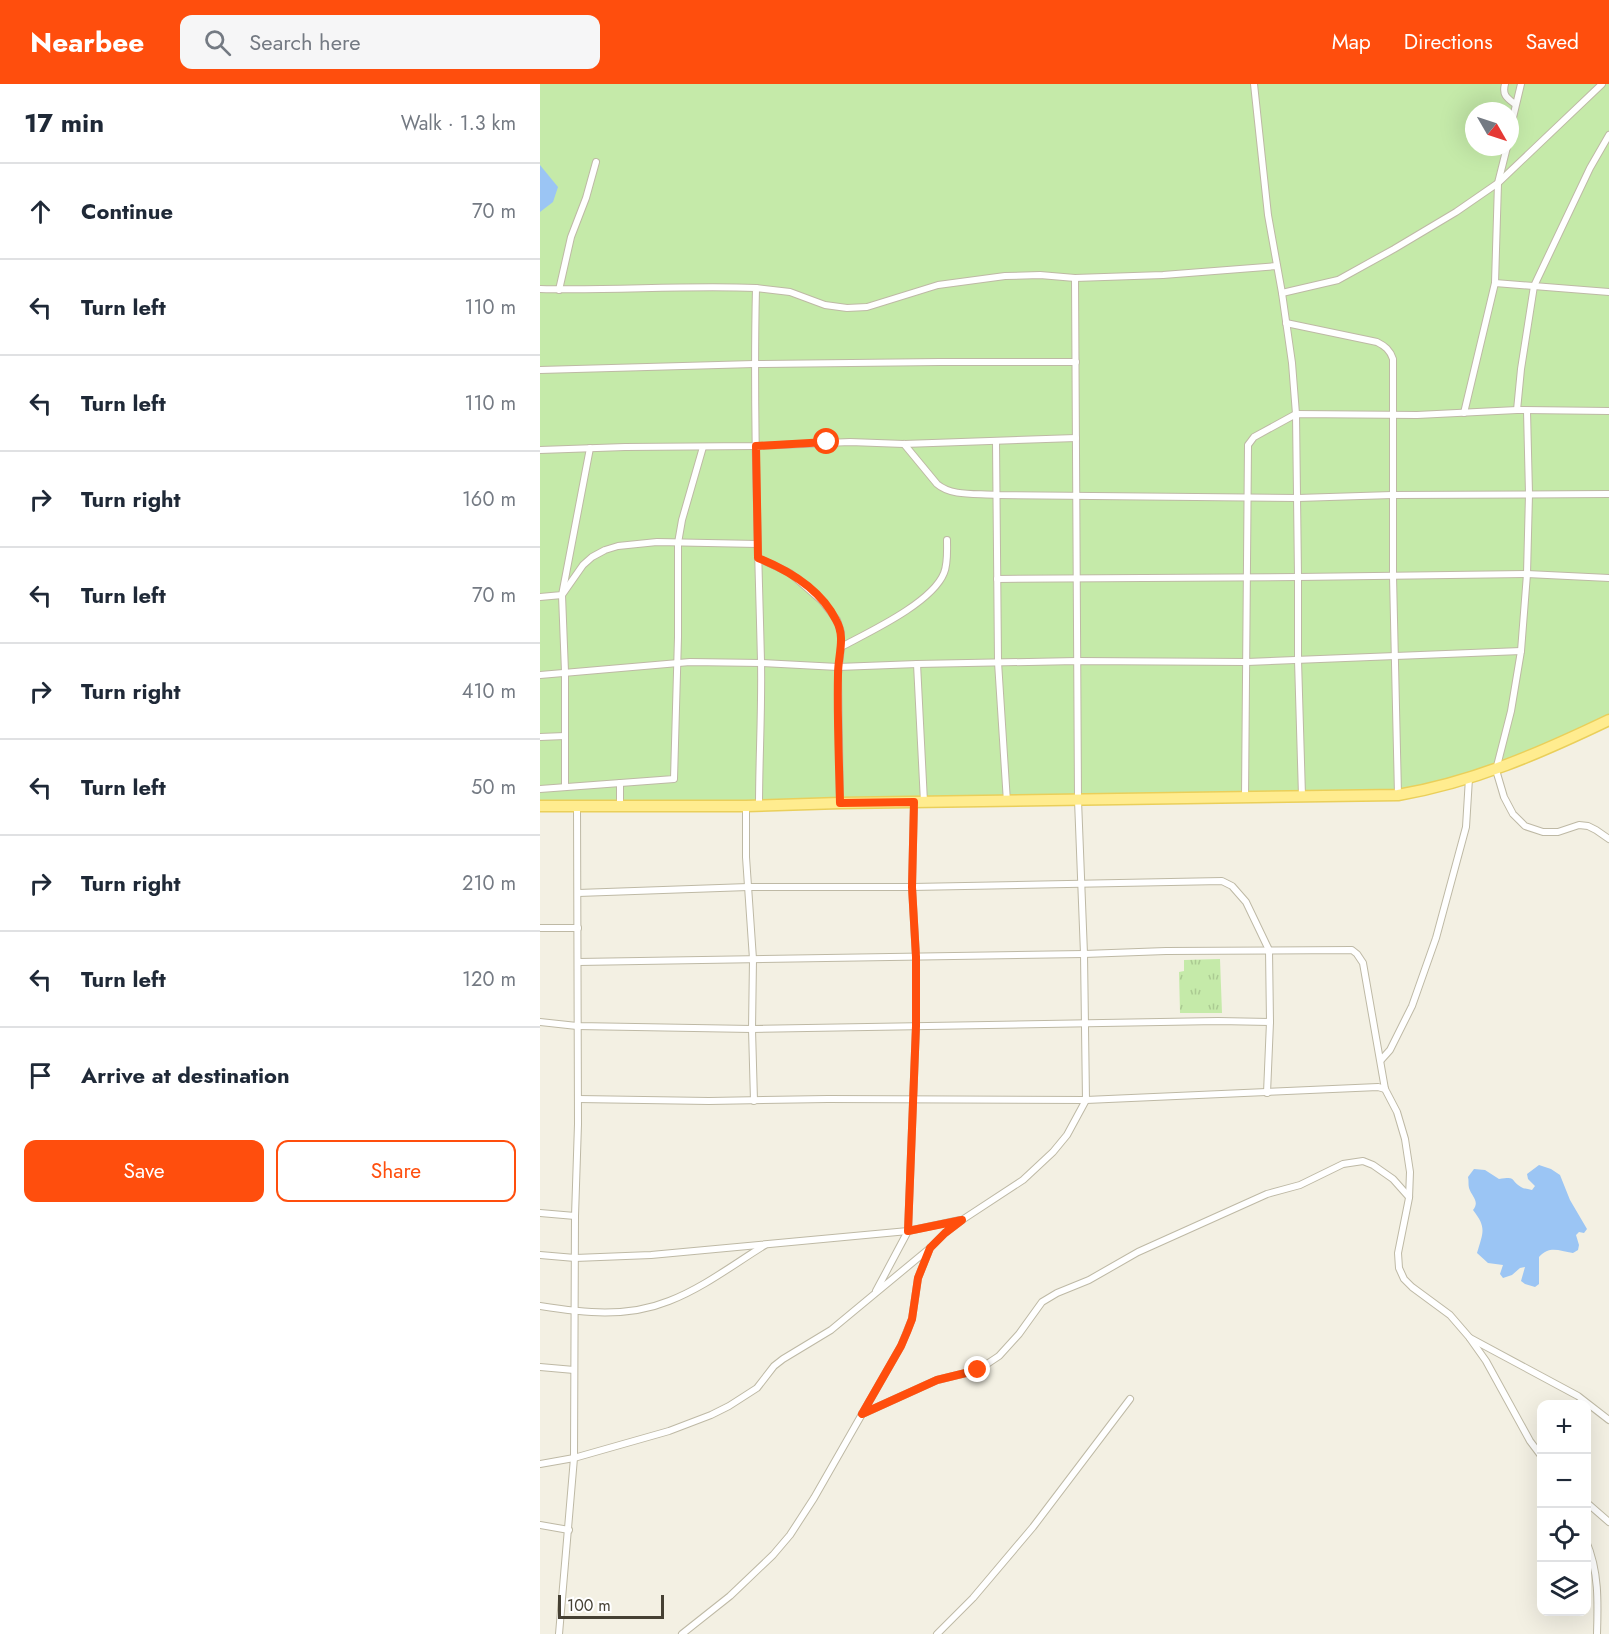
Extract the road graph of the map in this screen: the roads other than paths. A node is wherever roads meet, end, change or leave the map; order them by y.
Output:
1 (1254, 84) edge
2 (1504, 84) edge
3 (1521, 84) edge
4 (1602, 84) edge
5 (1512, 102) edge
6 (1516, 102) edge
7 (1609, 135) edge
8 (1504, 156) edge
9 (596, 162) dead end
10 (1498, 183) junction
11 (1277, 266) junction
12 (1075, 278) junction
13 (1495, 283) junction
14 (1534, 286) junction
15 (756, 288) junction
16 (540, 289) edge
17 (559, 290) junction
18 (1609, 292) edge
19 (1282, 293) junction
20 (1286, 323) junction
21 (1076, 362) junction
22 (754, 364) junction
23 (540, 370) edge
24 (1517, 410) junction
25 (1527, 411) junction
26 (1609, 411) edge
27 (1464, 413) junction
28 (1296, 414) junction
29 (1392, 414) junction
30 (1076, 438) junction
31 (996, 441) junction
32 (904, 444) junction
33 (756, 446) junction
34 (703, 447) junction
35 (590, 448) junction
36 (540, 450) edge
37 (1528, 494) junction
38 (1609, 494) edge
39 (997, 495) junction
40 (1076, 495) junction
41 (1392, 495) junction
42 (1248, 496) junction
43 (1298, 498) junction
44 (947, 540) dead end
45 (678, 543) junction
46 (758, 544) junction
47 (758, 558) junction
48 (1527, 574) junction
49 (1393, 576) junction
50 (1248, 577) junction
51 (1299, 578) junction
52 (1609, 578) edge
53 (997, 579) junction
54 (1077, 579) junction
55 (562, 595) junction
56 (540, 597) edge
57 (841, 647) junction
58 (1521, 651) junction
59 (1394, 657) junction
60 (1298, 660) junction
61 (1077, 661) junction
62 (998, 662) junction
63 (1247, 662) junction
64 (677, 663) junction
65 (761, 663) junction
66 (917, 664) junction
67 (838, 667) junction
68 (565, 672) junction
69 (540, 675) edge
70 (1609, 720) edge
71 (565, 736) junction
72 (540, 737) edge
73 (1496, 770) junction
74 (1469, 778) junction
75 (620, 783) junction
76 (565, 787) junction
77 (540, 789) edge
78 (1398, 795) junction
79 (1302, 796) junction
80 (1245, 798) junction
81 (1078, 800) junction
82 (919, 802) junction
83 (1007, 802) junction
84 (840, 803) junction
85 (540, 806) edge
86 (577, 806) junction
87 (620, 806) junction
88 (746, 806) junction
89 (759, 806) junction
90 (1609, 839) edge
91 (1082, 884) junction
92 (748, 887) junction
93 (912, 887) junction
94 (578, 893) junction
95 (540, 928) edge
96 (578, 928) junction
97 (1269, 950) junction
98 (1084, 954) junction
99 (916, 957) junction
100 (753, 959) junction
101 (578, 962) junction
102 (540, 1022) edge
103 (1270, 1022) junction
104 (1086, 1023) junction
105 (577, 1026) junction
106 (916, 1026) junction
107 (752, 1029) junction
108 (1381, 1060) junction
109 (1385, 1089) junction
110 (1267, 1093) junction
111 (578, 1099) junction
112 (914, 1099) junction
113 (1086, 1100) junction
114 (754, 1101) junction
115 (1409, 1198) junction
116 (540, 1213) edge
117 (575, 1216) junction
118 (962, 1220) junction
119 (908, 1231) junction
120 (768, 1243) junction
121 (930, 1248) junction
122 (540, 1255) edge
123 (575, 1258) junction
124 (874, 1294) junction
125 (540, 1306) edge
126 (574, 1312) junction
127 (1469, 1337) junction
128 (540, 1367) edge
129 (574, 1370) junction
130 (1130, 1399) dead end
131 (862, 1414) junction
132 (1609, 1420) edge
133 (1540, 1454) edge
134 (574, 1458) junction
135 (540, 1464) edge
136 (1591, 1506) edge
137 (1609, 1522) edge
138 (540, 1525) edge
139 (569, 1530) junction
140 (1591, 1552) edge
141 (559, 1634) edge
142 (682, 1634) edge
143 (938, 1634) edge
144 (1597, 1634) edge

1 - 11 street
2 - 5 street
3 - 6 street
4 - 10 street
7 - 14 street
8 - 10 street
9 - 17 street
10 - 13 street
10 - 19 street
11 - 12 street
11 - 19 street
12 - 15 street
12 - 21 street
13 - 14 street
13 - 27 street
14 - 18 street
14 - 24 street
15 - 17 street
15 - 22 street
16 - 17 street
19 - 20 street
20 - 28 street
20 - 29 street
21 - 22 street
21 - 30 street
22 - 23 street
22 - 33 street
24 - 25 street
24 - 27 street
25 - 26 street
25 - 37 street
27 - 29 street
28 - 29 street
28 - 42 street
28 - 43 street
29 - 41 street
30 - 31 street
30 - 40 street
31 - 32 street
31 - 39 street
32 - 33 street
32 - 39 street
33 - 34 street
33 - 46 street
34 - 35 street
34 - 45 street
35 - 36 street
35 - 55 street
37 - 38 street
37 - 41 street
37 - 48 street
39 - 40 street
39 - 53 street
40 - 42 street
40 - 54 street
41 - 43 street
41 - 49 street
42 - 43 street
42 - 50 street
43 - 51 street
44 - 57 street
45 - 46 street
45 - 55 street
45 - 64 street
46 - 47 street
47 - 57 street
47 - 65 street
48 - 49 street
48 - 52 street
48 - 58 street
49 - 51 street
49 - 59 street
50 - 51 street
50 - 54 street
50 - 63 street
51 - 60 street
53 - 54 street
53 - 62 street
54 - 61 street
55 - 56 street
55 - 68 street
57 - 67 street
58 - 59 street
58 - 73 street
59 - 60 street
59 - 78 street
60 - 63 street
60 - 79 street
61 - 62 street
61 - 63 street
61 - 81 street
62 - 66 street
62 - 83 street
63 - 80 street
64 - 65 street
64 - 68 street
64 - 75 street
65 - 67 street
65 - 89 street
66 - 67 street
66 - 82 street
67 - 84 street
68 - 69 street
68 - 71 street
70 - 73 main road
71 - 72 street
71 - 76 street
73 - 74 main road
73 - 90 street
74 - 78 main road
74 - 108 street
75 - 76 street
75 - 87 street
76 - 77 street
78 - 79 main road
79 - 80 main road
80 - 81 main road
81 - 83 main road
81 - 91 street
82 - 83 main road
82 - 84 main road
82 - 93 street
84 - 89 main road
85 - 86 main road
86 - 87 main road
86 - 94 street
87 - 88 main road
88 - 89 main road
88 - 92 street
91 - 93 street
91 - 97 street
91 - 98 street
92 - 93 street
92 - 94 street
92 - 100 street
93 - 99 street
94 - 96 street
95 - 96 street
96 - 101 street
97 - 98 street
97 - 103 street
97 - 108 street
98 - 99 street
98 - 104 street
99 - 100 street
99 - 106 street
100 - 101 street
100 - 107 street
101 - 105 street
102 - 105 street
103 - 104 street
103 - 110 street
104 - 106 street
104 - 113 street
105 - 107 street
105 - 111 street
106 - 107 street
106 - 112 street
107 - 114 street
108 - 109 street
109 - 110 street
109 - 115 street
110 - 113 street
111 - 114 street
111 - 117 street
112 - 113 street
112 - 114 street
112 - 119 street
113 - 118 street
115 - 127 street
115 - 131 street
116 - 117 street
117 - 123 street
118 - 119 street
118 - 121 street
119 - 120 street
119 - 124 street
120 - 123 street
120 - 126 street
121 - 124 street
121 - 131 street
122 - 123 street
123 - 126 street
124 - 134 street
125 - 126 street
126 - 129 street
127 - 132 street
127 - 133 street
128 - 129 street
129 - 134 street
130 - 143 street
131 - 142 street
134 - 135 street
134 - 139 street
136 - 137 street
138 - 139 street
139 - 141 street
140 - 144 street

